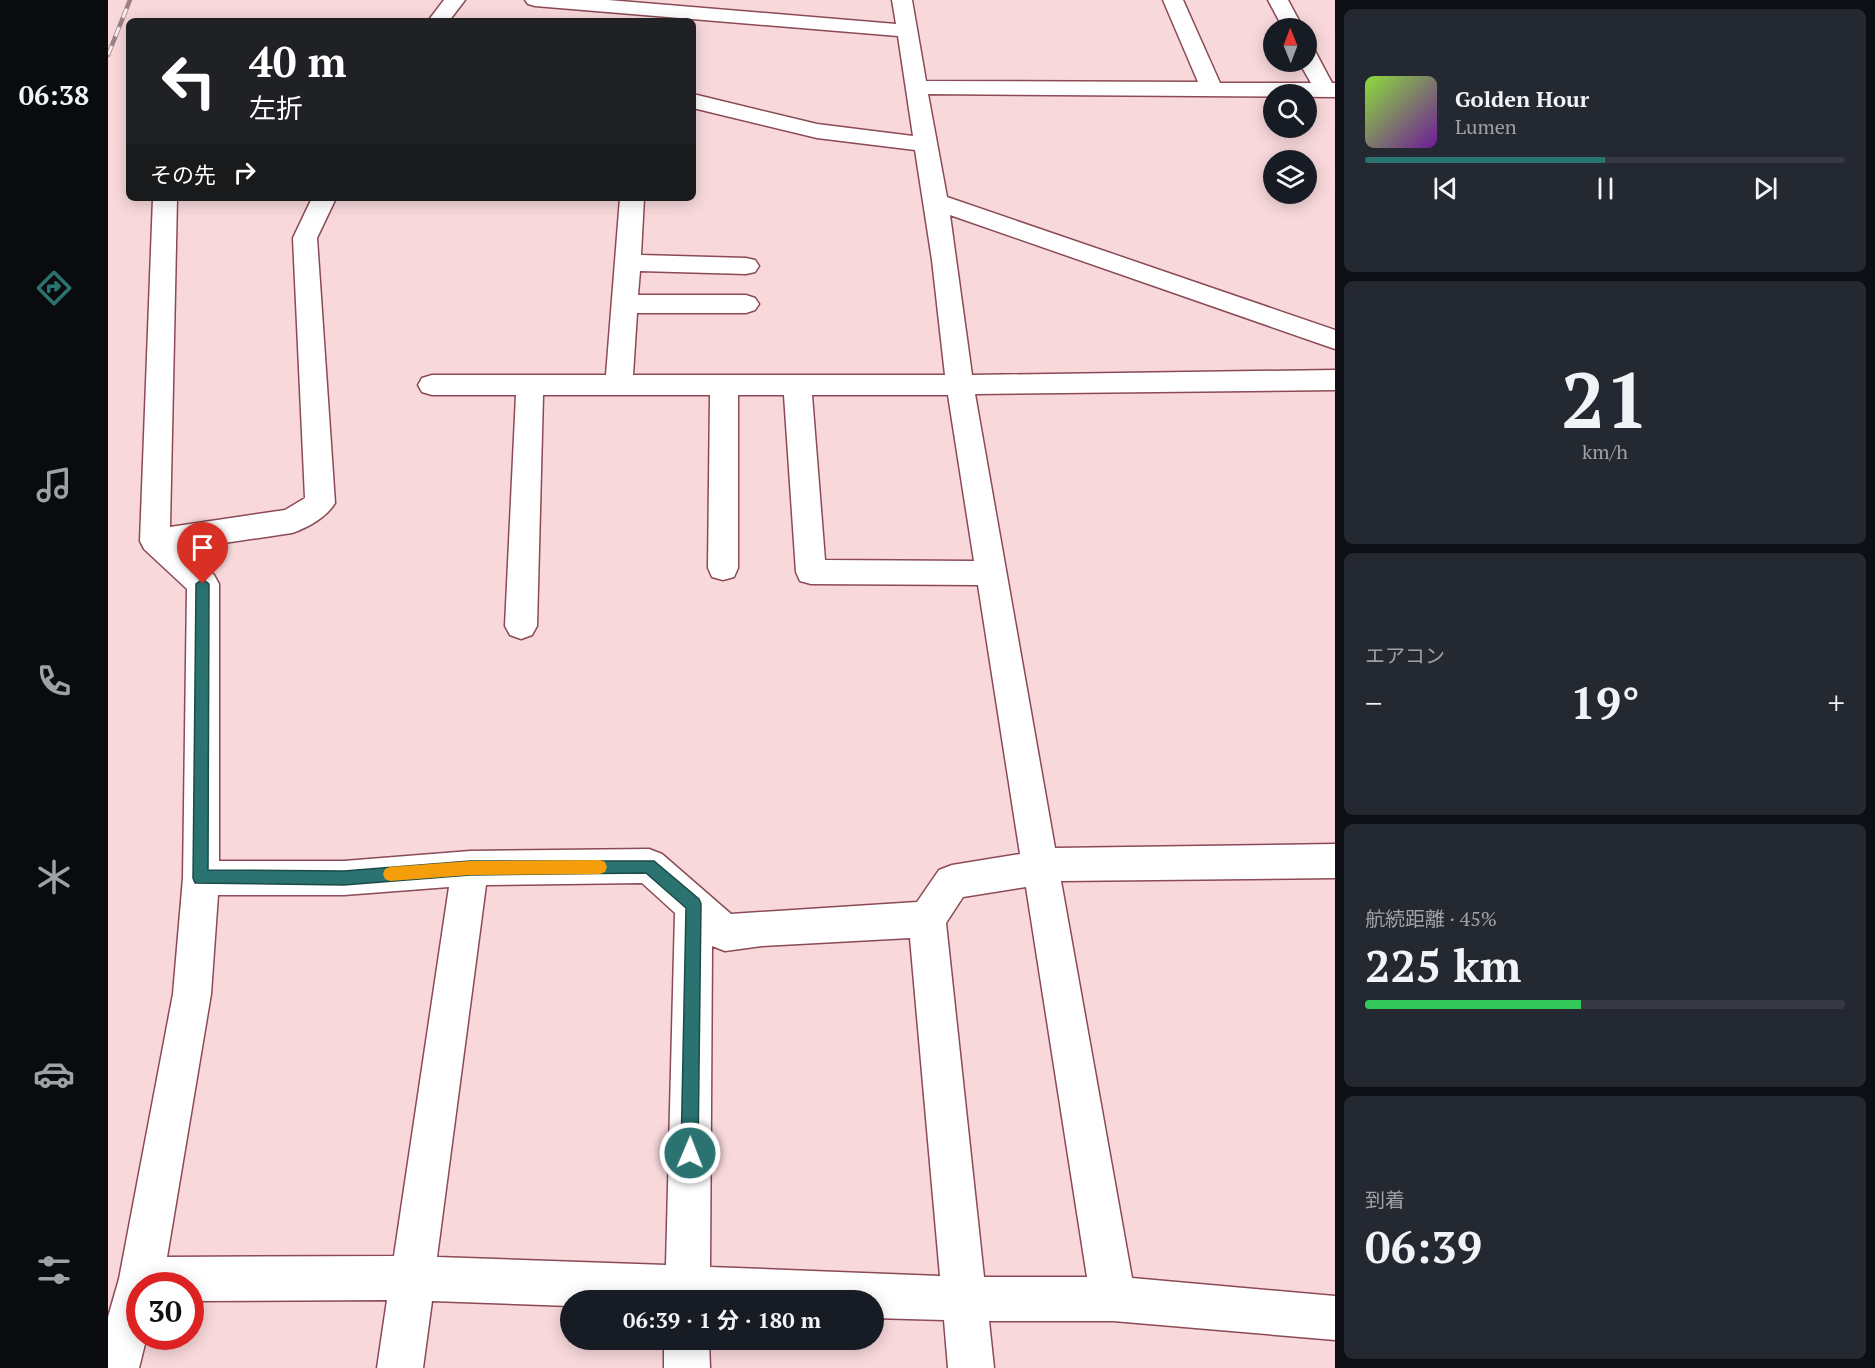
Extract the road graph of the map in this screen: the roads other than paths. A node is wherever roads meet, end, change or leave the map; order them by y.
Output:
1 (455, 0) edge
2 (535, 0) edge
3 (902, 0) edge
4 (1173, 0) edge
5 (1278, 0) edge
6 (440, 18) edge
7 (1288, 18) edge
8 (908, 31) junction
9 (1317, 70) edge
10 (918, 87) junction
11 (1212, 89) junction
12 (1330, 90) edge
13 (696, 102) edge
14 (927, 145) junction
15 (165, 201) edge
16 (323, 201) edge
17 (632, 201) edge
18 (936, 202) junction
19 (628, 263) junction
20 (746, 266) dead end
21 (625, 304) junction
22 (746, 304) dead end
23 (1335, 340) edge
24 (1335, 380) edge
25 (432, 385) dead end
26 (530, 385) junction
27 (619, 385) junction
28 (724, 385) junction
29 (797, 385) junction
30 (960, 385) junction
31 (155, 541) junction
32 (723, 568) dead end
33 (992, 573) junction
34 (521, 626) dead end
35 (1335, 861) edge
36 (470, 868) junction
37 (1042, 869) junction
38 (201, 878) junction
39 (694, 904) junction
40 (927, 919) junction
41 (142, 1272) edge
42 (412, 1278) junction
43 (204, 1279) edge
44 (606, 1290) edge
45 (687, 1290) edge
46 (884, 1298) edge
47 (965, 1299) junction
48 (1113, 1299) junction
49 (1335, 1318) edge
50 (126, 1332) edge
51 (687, 1350) edge
52 (116, 1368) edge
53 (400, 1368) edge
54 (687, 1368) edge
55 (971, 1368) edge

1 - 6 street
2 - 8 street
3 - 8 street
4 - 11 street
5 - 7 street
8 - 10 street
9 - 12 street
10 - 11 street
10 - 14 street
11 - 12 street
13 - 14 street
14 - 18 street
15 - 31 street
16 - 31 street
17 - 19 street
18 - 23 street
18 - 30 street
19 - 20 street
19 - 21 street
21 - 22 street
21 - 27 street
24 - 30 street
25 - 26 street
26 - 27 street
26 - 34 street
27 - 28 street
28 - 29 street
28 - 32 street
29 - 30 street
29 - 33 street
30 - 33 street
31 - 38 street
33 - 37 street
35 - 37 street
36 - 38 street
36 - 39 street
36 - 42 street
37 - 40 street
37 - 48 street
38 - 41 street
39 - 40 street
39 - 45 street
40 - 47 street
42 - 43 street
42 - 44 street
42 - 53 street
46 - 47 street
47 - 48 street
47 - 55 street
48 - 49 street
50 - 52 street
51 - 54 street

